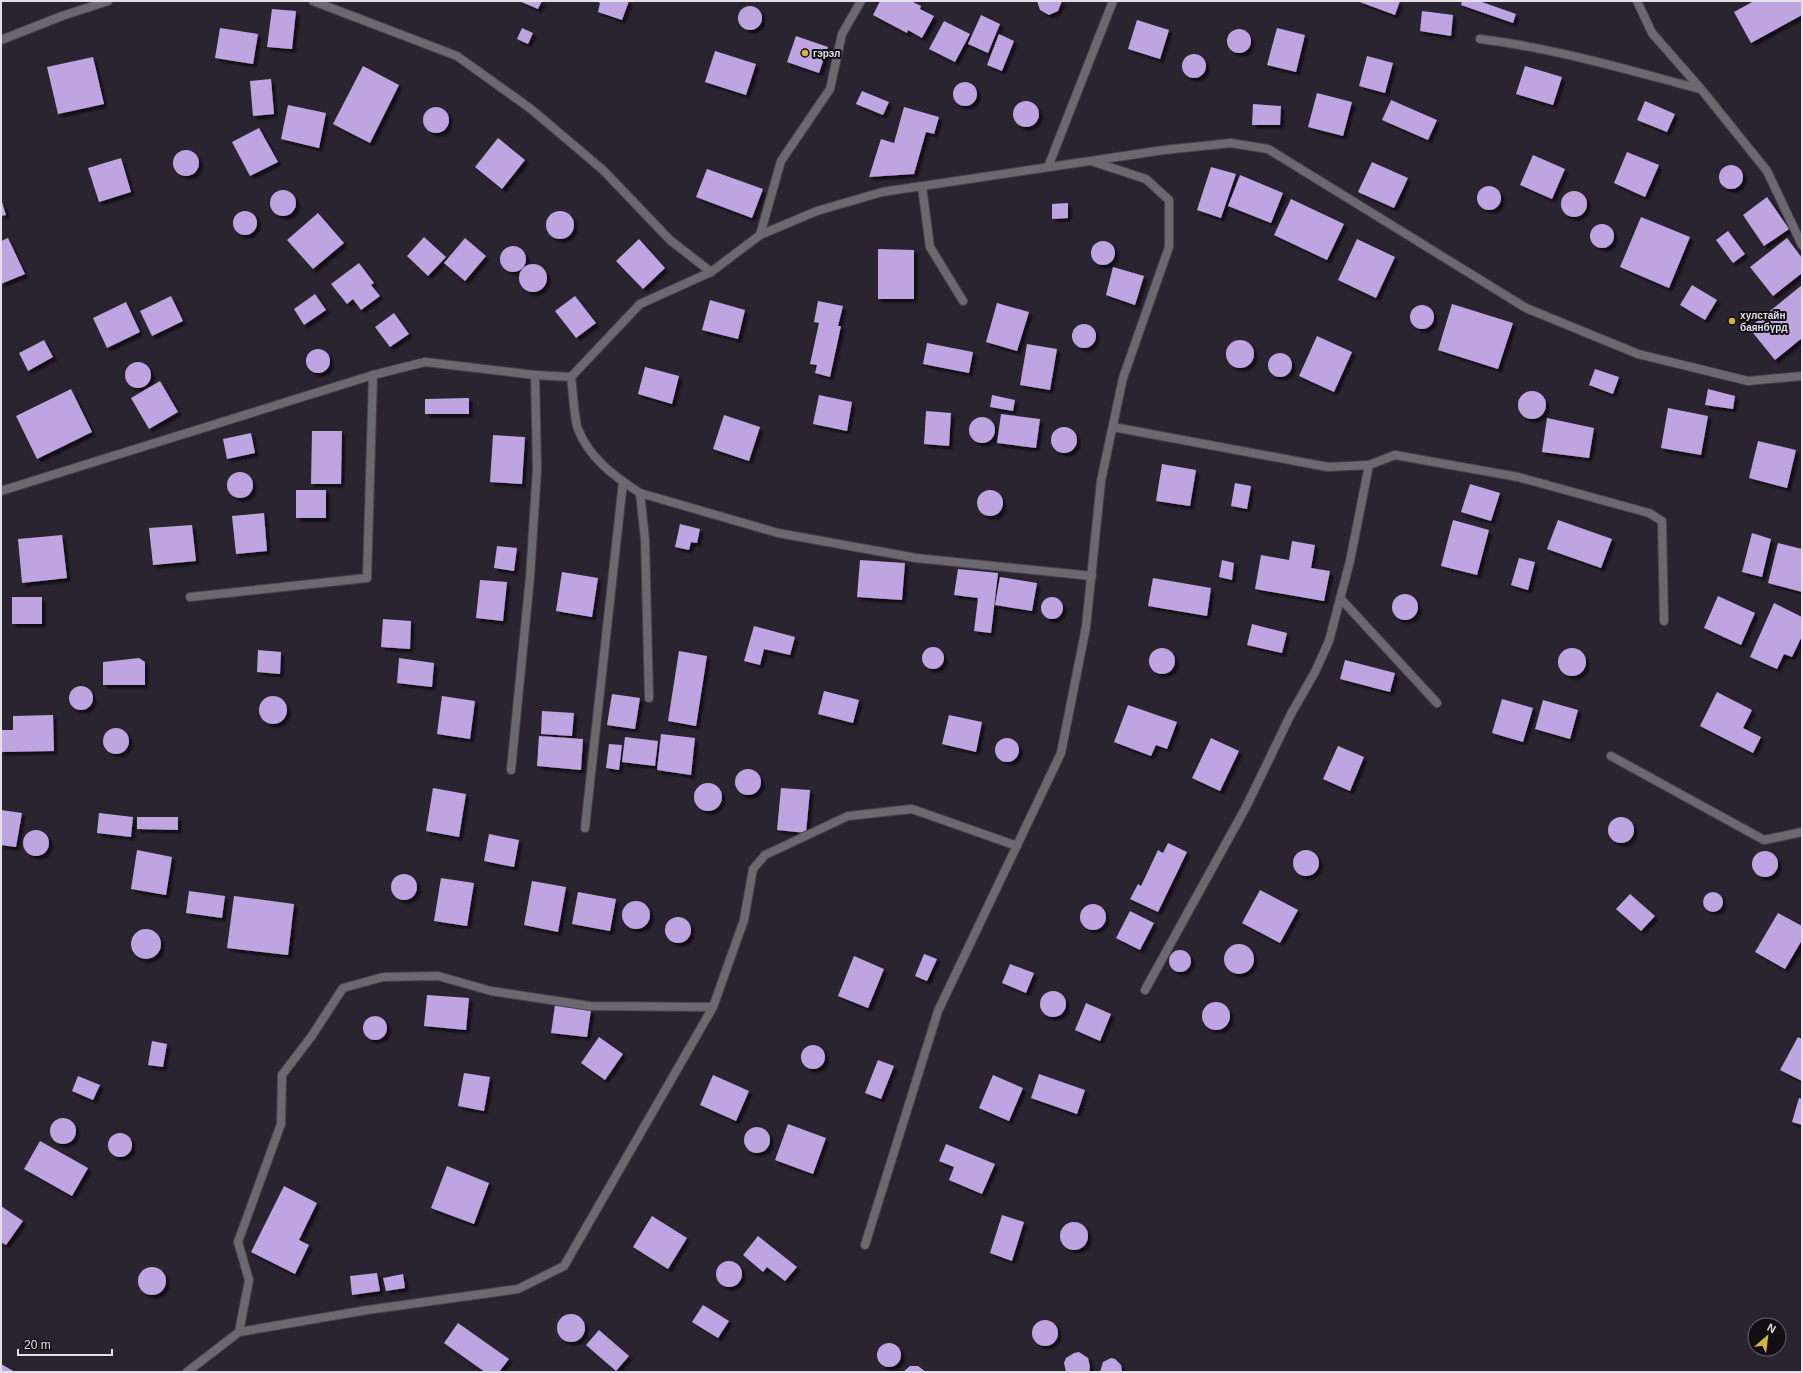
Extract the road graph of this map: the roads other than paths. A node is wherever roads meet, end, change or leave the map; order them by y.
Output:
1 (108, 1) edge
2 (313, 1) edge
3 (861, 1) edge
4 (1113, 1) edge
5 (1637, 1) edge
6 (1480, 39) dead end
7 (1, 40) edge
8 (1701, 89) junction
9 (1091, 161) junction
10 (1048, 167) junction
11 (922, 187) junction
12 (760, 234) junction
13 (1802, 245) edge
14 (711, 272) junction
15 (963, 301) dead end
16 (373, 375) junction
17 (535, 375) junction
18 (1802, 376) edge
19 (571, 377) junction
20 (1113, 427) junction
21 (1369, 465) junction
22 (623, 482) junction
23 (1, 491) edge
24 (640, 494) junction
25 (1092, 576) junction
26 (190, 597) dead end
27 (1340, 598) junction
28 (1664, 622) dead end
29 (649, 698) dead end
30 (1437, 703) dead end
31 (1611, 756) dead end
32 (511, 770) dead end
33 (585, 828) dead end
34 (1802, 832) edge
35 (1017, 846) junction
36 (1145, 990) dead end
37 (713, 1007) junction
38 (865, 1246) dead end
39 (238, 1332) junction
40 (187, 1372) edge

1 - 7 street
2 - 14 street
3 - 12 street
4 - 10 street
5 - 8 street
6 - 8 street
8 - 13 street
9 - 10 street
9 - 18 street
9 - 20 street
10 - 11 street
11 - 12 street
11 - 15 street
12 - 14 street
14 - 19 street
16 - 17 street
16 - 23 street
16 - 26 street
17 - 19 street
17 - 32 street
19 - 22 street
20 - 21 street
20 - 25 street
21 - 27 street
21 - 28 street
22 - 24 street
22 - 33 street
24 - 25 street
24 - 29 street
25 - 35 street
27 - 30 street
27 - 36 street
31 - 34 street
35 - 37 street
35 - 38 street
37 - 39 street
37 - 39 street
39 - 40 street

